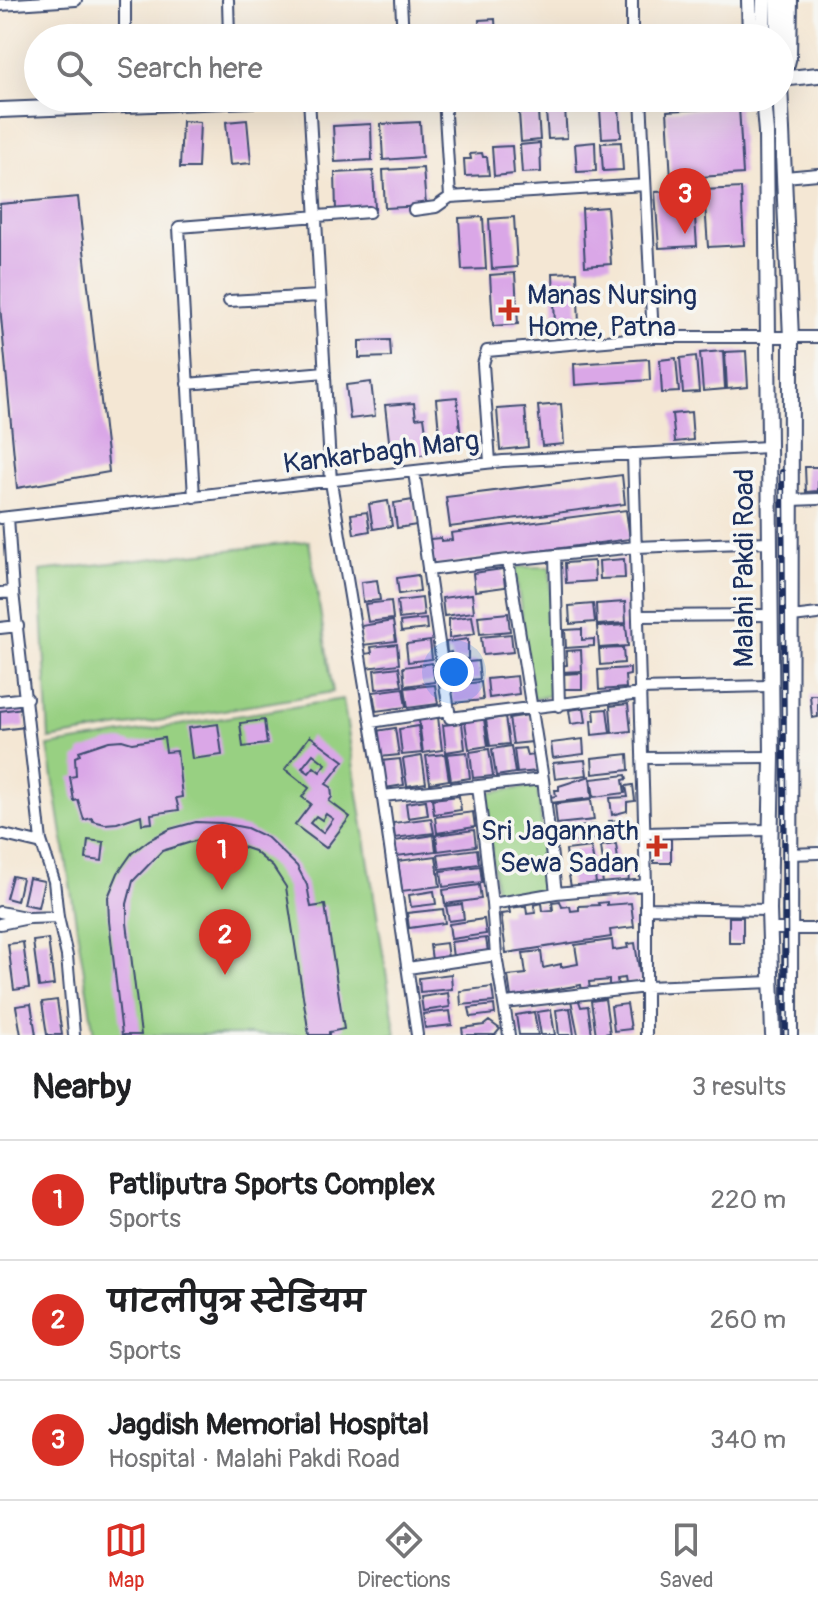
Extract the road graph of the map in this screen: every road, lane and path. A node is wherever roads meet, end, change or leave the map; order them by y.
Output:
1 (76, 0) edge
2 (125, 0) edge
3 (228, 0) edge
4 (401, 0) edge
5 (632, 0) edge
6 (749, 0) edge
7 (764, 0) edge
8 (778, 0) edge
9 (790, 0) edge
10 (0, 5) edge
11 (125, 24) edge
12 (229, 24) edge
13 (402, 24) edge
14 (632, 24) edge
15 (750, 24) edge
16 (763, 24) edge
17 (778, 24) edge
18 (790, 24) edge
19 (818, 75) edge
20 (794, 79) edge
21 (24, 108) edge
22 (0, 110) edge
23 (310, 112) edge
24 (445, 112) edge
25 (642, 112) edge
26 (763, 112) edge
27 (782, 112) edge
28 (818, 174) edge
29 (785, 177) junction
30 (645, 185) junction
31 (450, 197) junction
32 (414, 210) dead end
33 (369, 212) dead end
34 (316, 215) junction
35 (320, 296) junction
36 (229, 301) dead end
37 (653, 337) junction
38 (768, 337) junction
39 (818, 337) edge
40 (791, 338) junction
41 (325, 372) junction
42 (187, 384) junction
43 (768, 447) junction
44 (633, 454) junction
45 (490, 462) junction
46 (414, 472) junction
47 (331, 482) junction
48 (194, 497) junction
49 (818, 499) edge
50 (791, 500) junction
51 (4, 517) edge
52 (769, 542) junction
53 (636, 547) junction
54 (555, 555) junction
55 (508, 560) junction
56 (428, 570) junction
57 (13, 592) junction
58 (0, 593) edge
59 (818, 614) edge
60 (770, 615) junction
61 (638, 616) junction
62 (792, 617) junction
63 (18, 626) junction
64 (0, 628) edge
65 (769, 686) junction
66 (640, 692) junction
67 (27, 698) junction
68 (0, 701) edge
69 (559, 706) junction
70 (532, 709) junction
71 (449, 710) junction
72 (371, 722) junction
73 (772, 757) junction
74 (642, 758) junction
75 (543, 779) junction
76 (478, 786) junction
77 (383, 796) junction
78 (769, 830) junction
79 (645, 833) junction
80 (0, 834) edge
81 (42, 844) junction
82 (818, 853) edge
83 (790, 854) junction
84 (646, 885) junction
85 (556, 893) junction
86 (492, 904) junction
87 (646, 908) junction
88 (769, 910) junction
89 (0, 912) edge
90 (58, 917) junction
91 (29, 918) junction
92 (0, 924) edge
93 (770, 929) junction
94 (790, 929) junction
95 (818, 929) edge
96 (496, 955) junction
97 (408, 968) junction
98 (646, 987) junction
99 (772, 988) junction
100 (790, 994) junction
101 (505, 1003) junction
102 (74, 1035) edge
103 (417, 1035) edge
104 (509, 1035) edge
105 (646, 1035) edge
106 (773, 1035) edge
107 (790, 1035) edge

1 - 10 street
2 - 11 street
3 - 12 street
4 - 13 street
5 - 14 street
6 - 15 main road
7 - 16 main road
8 - 17 main road
9 - 18 main road
19 - 20 main road
21 - 22 main road
23 - 34 street
24 - 31 street
25 - 30 street
26 - 38 main road, Malahi Pakdi Road
27 - 29 main road
28 - 29 street
29 - 40 main road
30 - 31 street
30 - 37 street
31 - 32 street
33 - 34 street
34 - 35 street
34 - 42 street
35 - 36 street
35 - 41 street
37 - 38 street
37 - 45 street
38 - 40 street
38 - 43 main road, Malahi Pakdi Road
39 - 40 street
40 - 50 main road
41 - 42 street
41 - 47 street
42 - 48 street
43 - 44 street, Kankarbagh Marg
43 - 52 main road, Malahi Pakdi Road
44 - 45 street, Kankarbagh Marg
44 - 53 street
45 - 46 street, Kankarbagh Marg
46 - 47 street, Kankarbagh Marg
46 - 56 street
47 - 48 street, Kankarbagh Marg
47 - 72 street
48 - 51 street, Kankarbagh Marg
49 - 50 street
50 - 62 main road
51 - 57 street
52 - 53 street
52 - 60 main road, Malahi Pakdi Road
53 - 54 street
53 - 61 street
54 - 55 street
54 - 69 street
55 - 56 street
55 - 70 street
56 - 71 street
57 - 58 street
57 - 63 street
59 - 62 street
60 - 61 street
60 - 65 main road, Malahi Pakdi Road
61 - 66 street
62 - 83 main road
63 - 64 street
63 - 67 street
65 - 66 street
65 - 73 main road, Malahi Pakdi Road
66 - 69 street
66 - 74 street
67 - 68 street
67 - 81 street
69 - 70 street
70 - 71 street
70 - 75 street
71 - 72 street
72 - 77 street
73 - 74 street
73 - 78 main road, Malahi Pakdi Road
74 - 79 street
75 - 76 street
75 - 85 street
76 - 77 street
76 - 86 street
77 - 97 street
78 - 79 street
78 - 88 main road, Malahi Pakdi Road
79 - 84 street
80 - 81 street
81 - 90 street
82 - 83 street
83 - 94 main road
84 - 85 street
84 - 87 street
85 - 86 street
86 - 96 street
87 - 88 street
87 - 98 street
88 - 93 main road, Malahi Pakdi Road
89 - 91 street
90 - 91 street
90 - 102 street
91 - 92 street
93 - 94 street
93 - 99 main road, Malahi Pakdi Road
94 - 95 street
94 - 100 main road
96 - 97 street
96 - 101 street
97 - 103 street
98 - 99 street
98 - 101 street
98 - 105 street
99 - 100 main road
99 - 106 main road, Malahi Pakdi Road
100 - 107 main road
101 - 104 street

